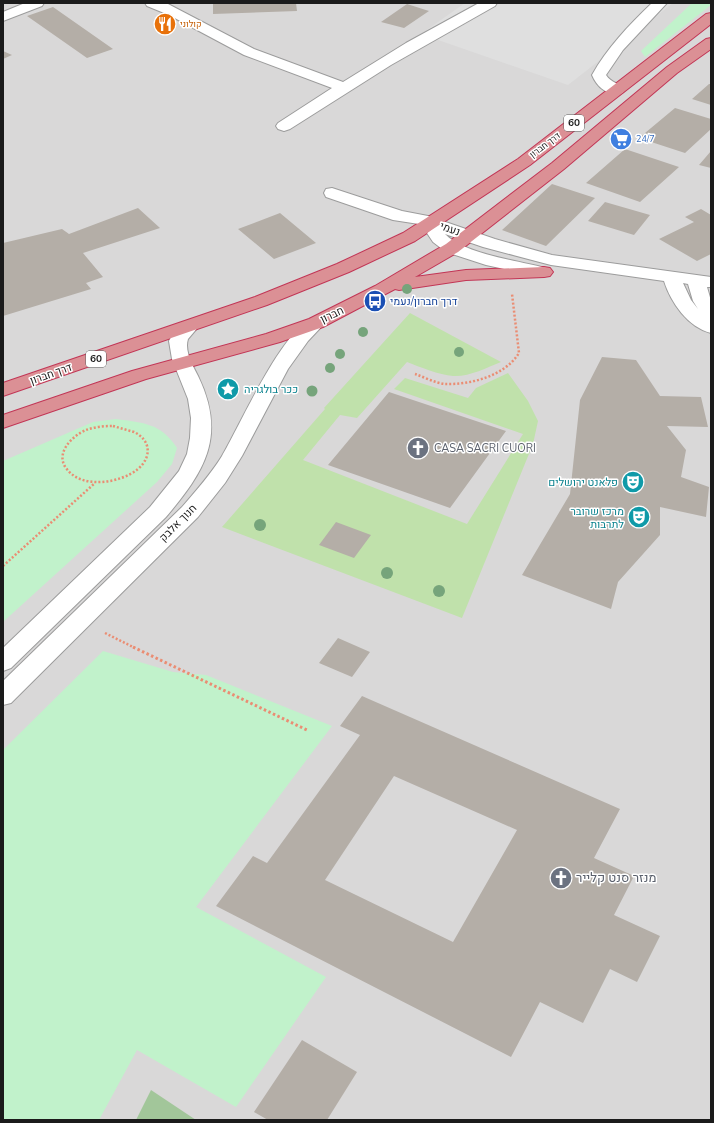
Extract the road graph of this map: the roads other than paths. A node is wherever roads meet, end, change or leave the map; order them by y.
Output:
1 (37, 3) edge
2 (152, 3) edge
3 (490, 3) edge
4 (660, 3) edge
5 (3, 17) edge
6 (711, 17) edge
7 (711, 42) edge
8 (344, 87) junction
9 (617, 90) junction
10 (284, 126) dead end
11 (332, 193) dead end
12 (399, 216) junction
13 (432, 223) junction
14 (468, 236) junction
15 (409, 237) junction
16 (452, 248) junction
17 (544, 272) junction
18 (673, 280) junction
19 (704, 281) edge
20 (381, 290) junction
21 (711, 314) edge
22 (316, 323) junction
23 (190, 326) junction
24 (711, 327) edge
25 (183, 362) junction
26 (3, 390) edge
27 (3, 422) edge
28 (3, 662) edge
29 (3, 696) edge

1 - 5 street
2 - 8 street
3 - 8 street
4 - 9 street
6 - 9 highway, דרך חברון / 60
7 - 14 highway, 60
8 - 10 street
9 - 13 highway, דרך חברון / 60
11 - 12 street
12 - 13 street
12 - 15 street
13 - 14 street, נעמי
13 - 15 highway, 60
13 - 16 street, נעמי
14 - 16 highway, חברון / 60
14 - 18 street, נעמי
15 - 23 highway, 60
16 - 17 street, נעמי
16 - 20 highway, חברון / 60
17 - 18 street, נעמי
17 - 20 highway
18 - 19 street, נעמי
18 - 24 street
19 - 21 street
20 - 22 highway, חברון / 60
22 - 25 highway, חברון / 60
22 - 29 street, חנוך אלבק
23 - 25 street, חנוך אלבק
23 - 26 highway, דרך חברון / 60
25 - 27 highway, 60
25 - 28 street, חנוך אלבק

